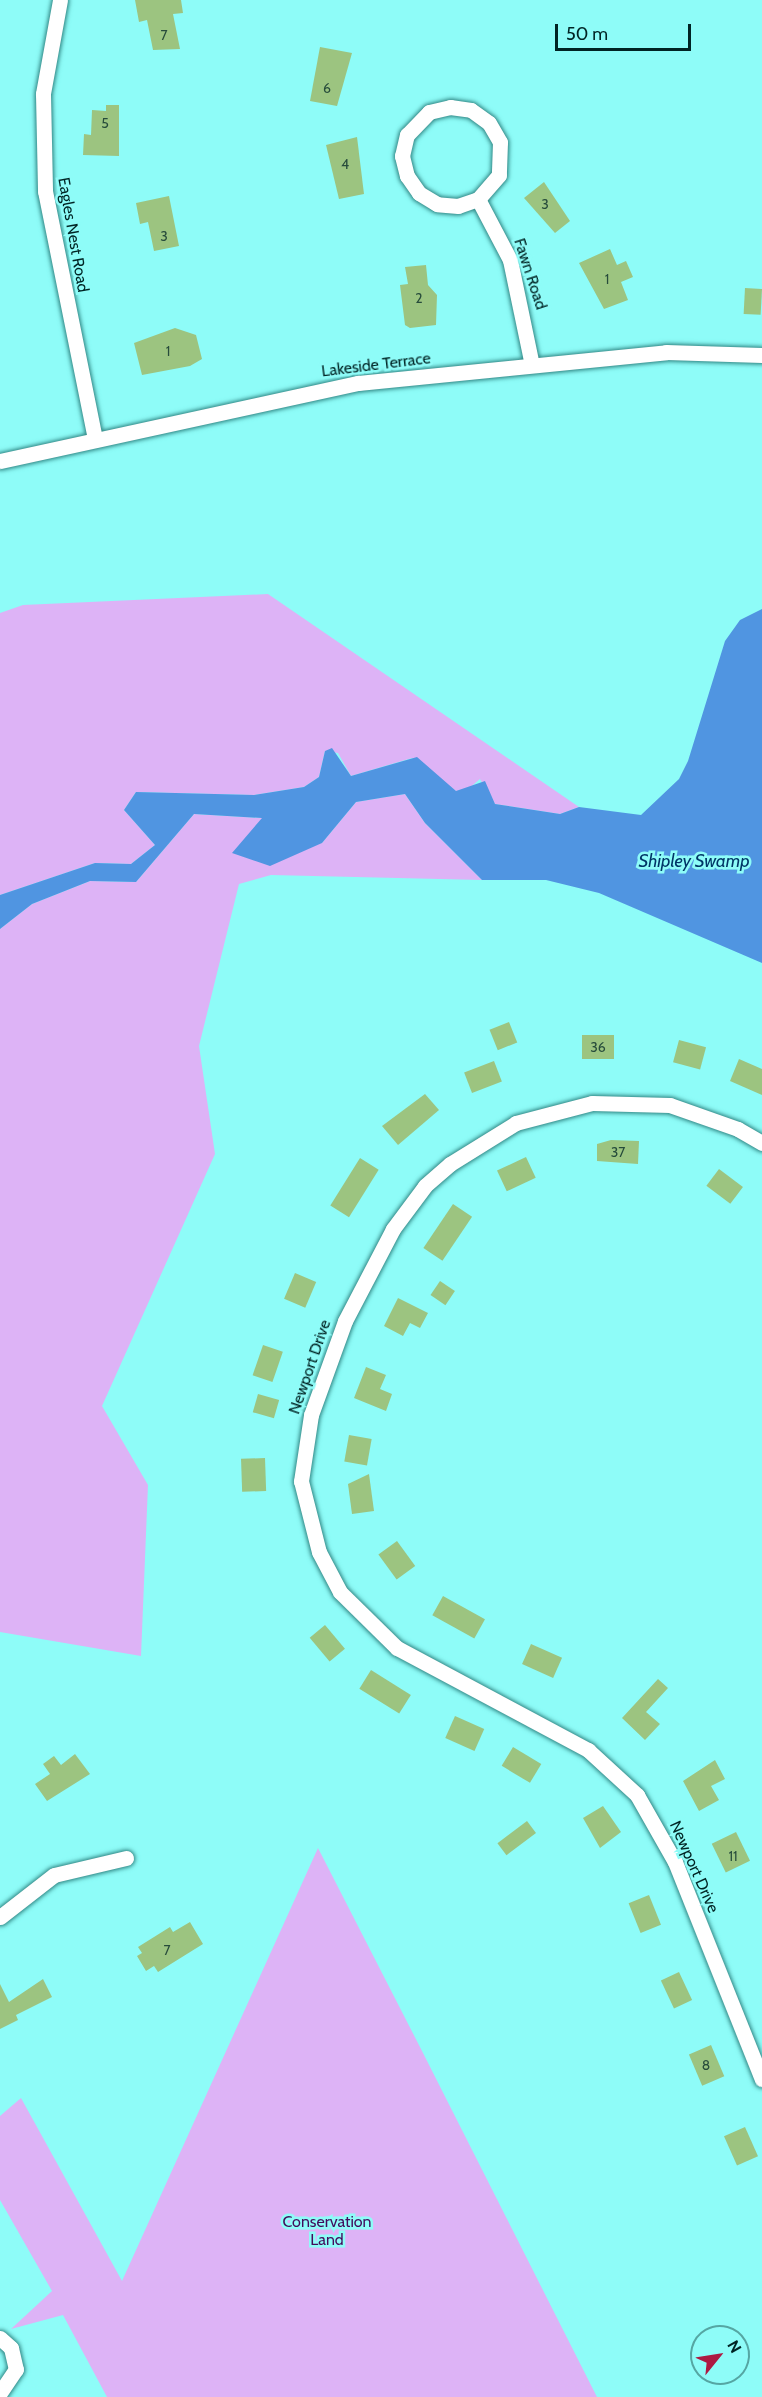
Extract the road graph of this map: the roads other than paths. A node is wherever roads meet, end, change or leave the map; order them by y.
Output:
1 (60, 0) edge
2 (478, 199) junction
3 (762, 355) edge
4 (532, 365) junction
5 (95, 439) junction
6 (0, 461) edge
7 (762, 1143) edge
8 (126, 1858) dead end
9 (0, 1917) edge
10 (762, 2079) edge
11 (0, 2338) edge
12 (0, 2392) edge

1 - 5 street, Eagles Nest Road
2 - 2 street
2 - 4 street, Fawn Road
3 - 4 street, Lakeside Terrace
4 - 5 street, Lakeside Terrace
5 - 6 street, Lakeside Terrace
7 - 10 street, Newport Drive
8 - 9 street
11 - 12 street

